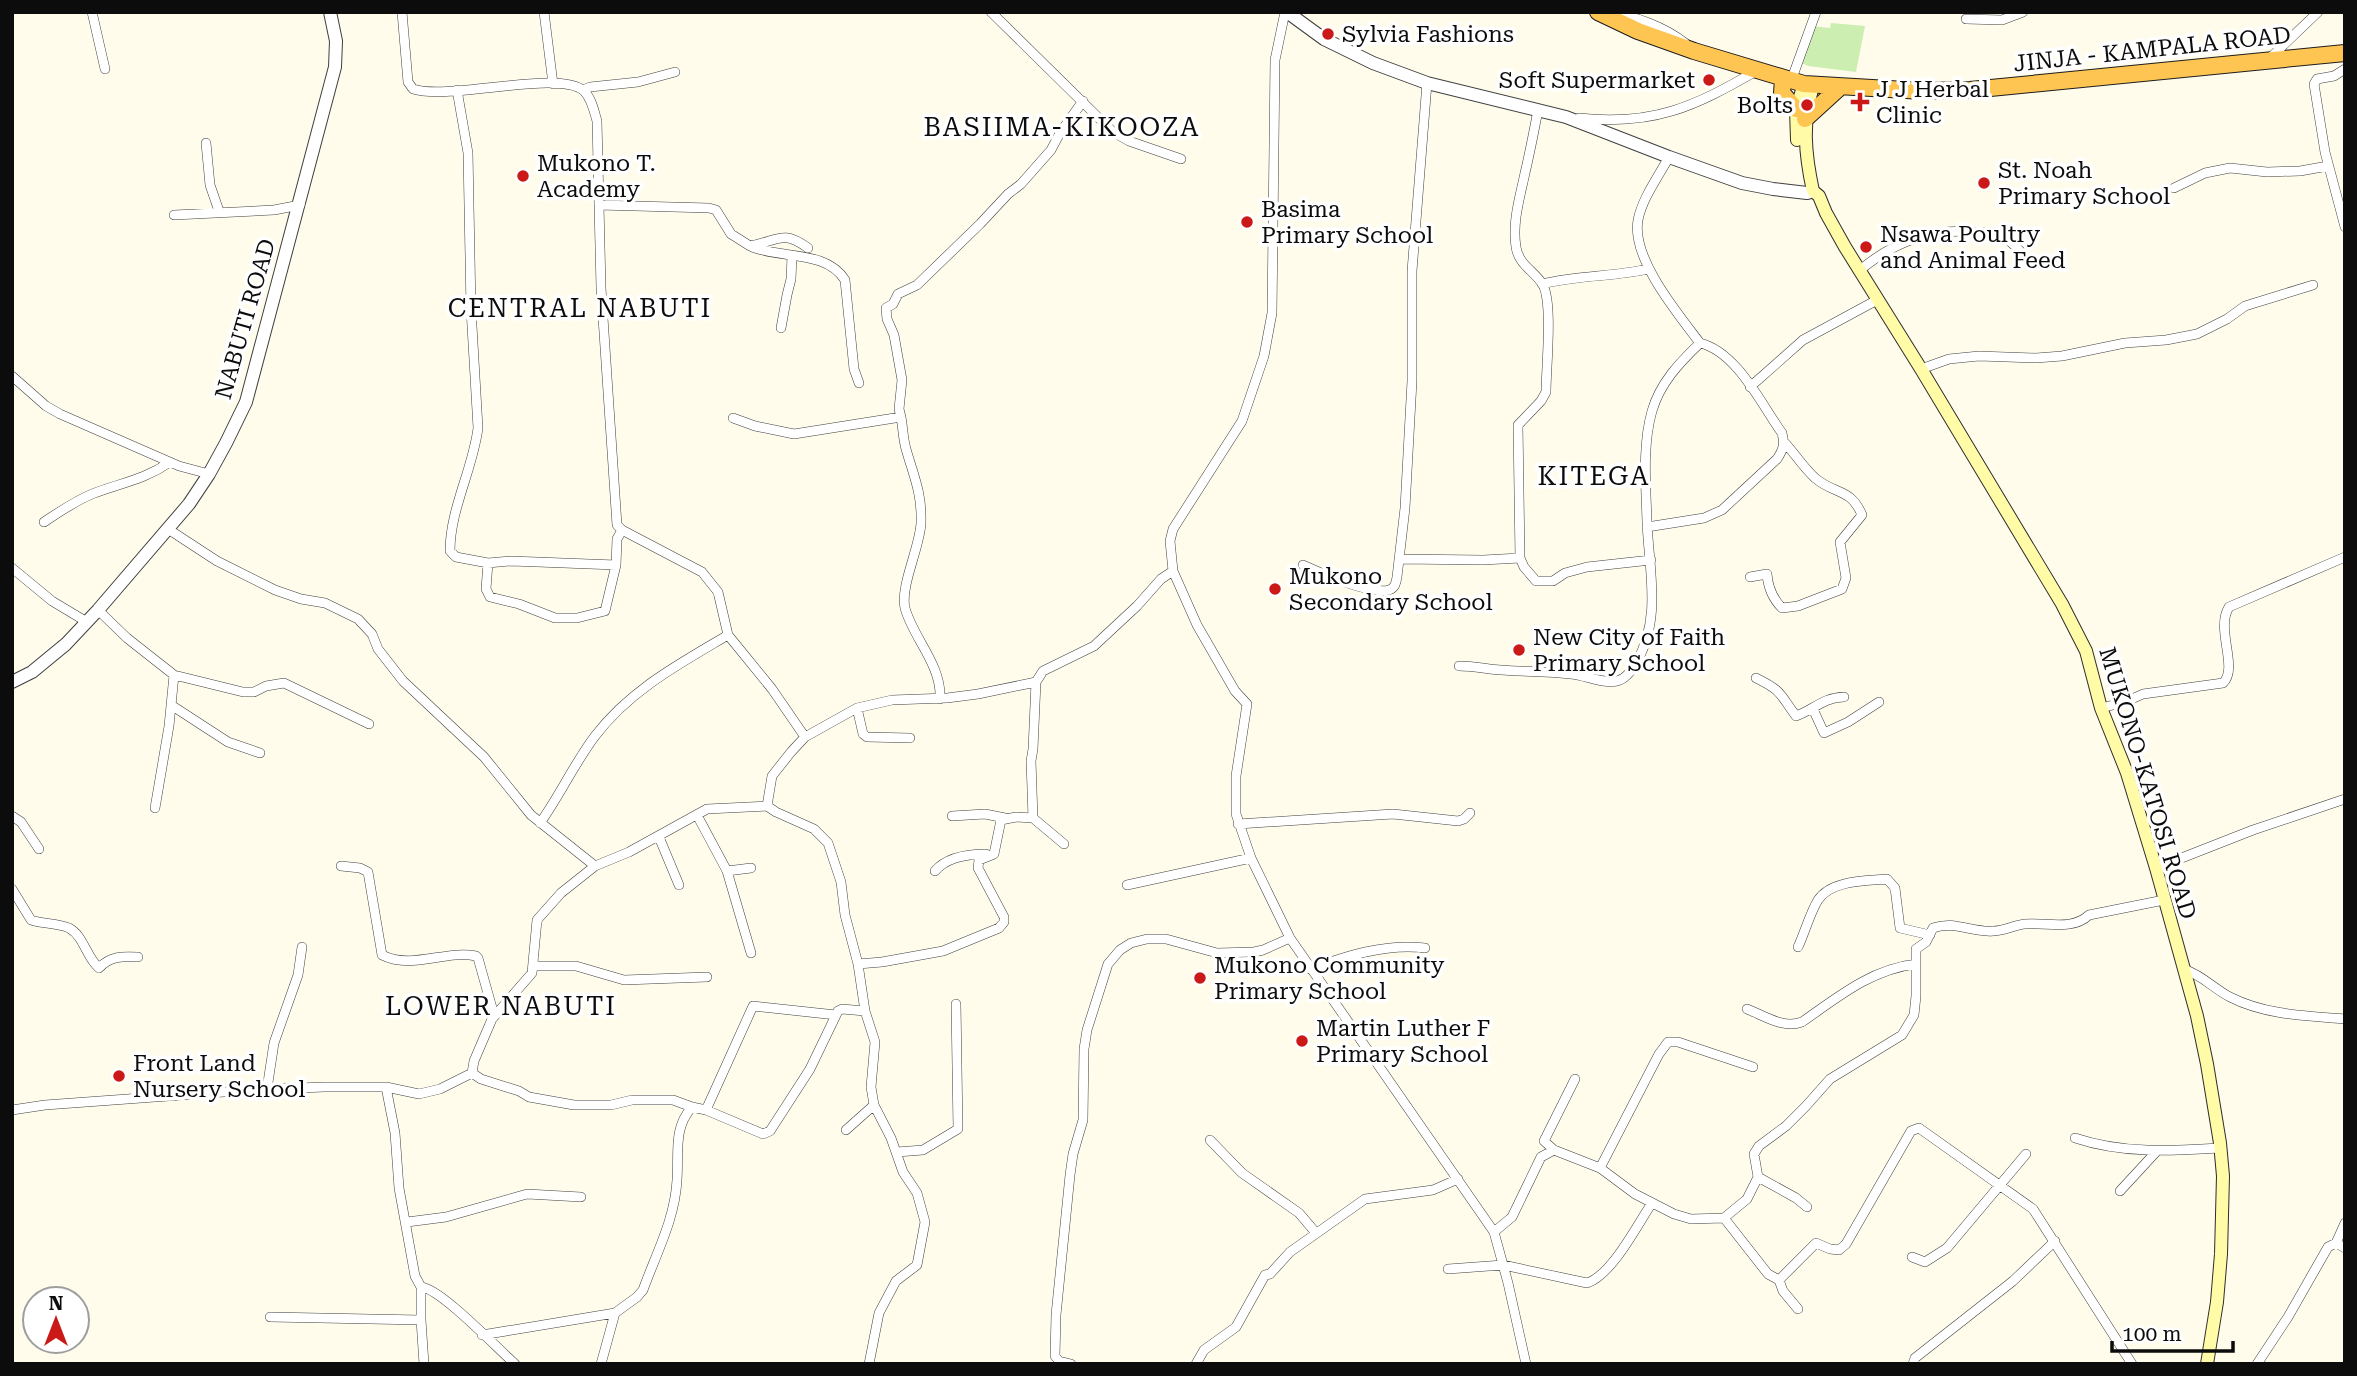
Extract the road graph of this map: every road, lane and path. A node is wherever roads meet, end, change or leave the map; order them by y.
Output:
1 (92, 12) edge
2 (330, 12) edge
3 (401, 12) edge
4 (544, 12) edge
5 (991, 12) edge
6 (1286, 12) edge
7 (1816, 12) edge
8 (2023, 12) edge
9 (2318, 12) edge
10 (1600, 13) edge
11 (1966, 19) dead end
12 (2345, 53) edge
13 (2268, 60) junction
14 (105, 69) dead end
15 (2345, 69) edge
16 (1756, 71) junction
17 (675, 72) dead end
18 (1798, 82) junction
19 (1427, 83) junction
20 (553, 84) junction
21 (1839, 88) junction
22 (457, 90) junction
23 (583, 90) junction
24 (1083, 101) junction
25 (1538, 110) junction
26 (1801, 114) junction
27 (1566, 117) junction
28 (206, 143) dead end
29 (1669, 158) junction
30 (1181, 159) dead end
31 (2328, 166) junction
32 (2174, 188) dead end
33 (1813, 193) junction
34 (300, 205) junction
35 (599, 205) junction
36 (219, 211) junction
37 (174, 215) dead end
38 (2345, 227) edge
39 (750, 246) junction
40 (808, 248) dead end
41 (2023, 254) dead end
42 (792, 256) junction
43 (1648, 269) junction
44 (1859, 271) junction
45 (1542, 284) junction
46 (2312, 285) dead end
47 (1877, 300) junction
48 (781, 328) dead end
49 (1700, 343) junction
50 (1921, 369) junction
51 (12, 376) edge
52 (859, 383) dead end
53 (1751, 387) junction
54 (901, 417) junction
55 (733, 418) dead end
56 (1785, 443) junction
57 (170, 462) junction
58 (209, 474) junction
59 (44, 523) dead end
60 (1647, 527) junction
61 (168, 528) junction
62 (622, 530) junction
63 (2345, 557) edge
64 (1520, 558) junction
65 (1400, 559) junction
66 (1651, 560) junction
67 (488, 563) junction
68 (616, 565) junction
69 (1303, 565) dead end
70 (12, 568) edge
71 (1173, 571) junction
72 (1749, 577) dead end
73 (98, 610) junction
74 (87, 622) junction
75 (728, 635) junction
76 (1459, 666) dead end
77 (174, 675) junction
78 (1756, 678) dead end
79 (12, 682) edge
80 (1035, 682) junction
81 (1844, 697) dead end
82 (940, 699) junction
83 (1879, 702) dead end
84 (171, 705) junction
85 (858, 708) junction
86 (2101, 708) junction
87 (1813, 709) junction
88 (369, 724) dead end
89 (805, 737) junction
90 (910, 738) dead end
91 (260, 753) dead end
92 (2345, 799) edge
93 (767, 806) junction
94 (155, 808) dead end
95 (1470, 813) dead end
96 (697, 815) junction
97 (12, 816) edge
98 (952, 816) dead end
99 (1005, 818) junction
100 (1033, 818) junction
101 (540, 823) junction
102 (1238, 824) junction
103 (659, 837) junction
104 (1064, 844) dead end
105 (39, 849) dead end
106 (994, 854) junction
107 (1251, 858) junction
108 (341, 866) dead end
109 (595, 866) junction
110 (2156, 868) junction
111 (751, 869) dead end
112 (727, 871) junction
113 (935, 871) dead end
114 (679, 885) dead end
115 (1127, 886) dead end
116 (12, 889) edge
117 (2164, 901) junction
118 (1930, 935) junction
119 (1290, 938) junction
120 (302, 947) dead end
121 (1798, 947) dead end
122 (1425, 948) dead end
123 (751, 953) dead end
124 (138, 957) dead end
125 (858, 964) junction
126 (1915, 964) junction
127 (533, 966) junction
128 (1310, 969) junction
129 (2183, 969) junction
130 (707, 977) dead end
131 (956, 1004) dead end
132 (1747, 1009) dead end
133 (864, 1011) junction
134 (494, 1015) junction
135 (836, 1015) junction
136 (2345, 1019) edge
137 (1753, 1067) dead end
138 (472, 1073) junction
139 (1575, 1079) dead end
140 (386, 1087) junction
141 (267, 1089) junction
142 (874, 1105) junction
143 (691, 1107) junction
144 (12, 1110) edge
145 (706, 1110) junction
146 (846, 1130) dead end
147 (2075, 1138) dead end
148 (1210, 1140) dead end
149 (2220, 1148) junction
150 (1554, 1150) junction
151 (897, 1152) junction
152 (2156, 1152) junction
153 (2026, 1154) dead end
154 (1600, 1168) junction
155 (1758, 1177) junction
156 (1458, 1179) junction
157 (1998, 1185) junction
158 (2120, 1191) dead end
159 (580, 1197) dead end
160 (1652, 1203) junction
161 (1807, 1207) dead end
162 (1724, 1218) junction
163 (407, 1222) junction
164 (2345, 1223) edge
165 (1494, 1232) junction
166 (1316, 1233) junction
167 (2055, 1241) junction
168 (2340, 1245) edge
169 (1912, 1258) dead end
170 (1503, 1265) junction
171 (1448, 1269) dead end
172 (1779, 1280) junction
173 (421, 1287) junction
174 (1798, 1308) dead end
175 (615, 1314) junction
176 (270, 1317) dead end
177 (421, 1320) junction
178 (482, 1335) junction
179 (424, 1364) edge
180 (515, 1364) edge
181 (601, 1364) edge
182 (869, 1364) edge
183 (1071, 1364) edge
184 (1195, 1364) edge
185 (1526, 1364) edge
186 (1913, 1364) edge
187 (2132, 1364) edge
188 (2207, 1364) edge
189 (2257, 1364) edge

1 - 14 street
2 - 34 street, NABUTI ROAD
3 - 22 street
4 - 20 street
5 - 24 street
6 - 19 street
6 - 71 street
7 - 18 street
8 - 11 street
9 - 13 street
10 - 16 highway, JINJA - KAMPALA ROAD
12 - 13 highway, JINJA - KAMPALA ROAD
13 - 21 highway, JINJA - KAMPALA ROAD
15 - 31 street
16 - 18 highway, JINJA - KAMPALA ROAD
16 - 27 street
17 - 23 street
18 - 21 highway, JINJA - KAMPALA ROAD
18 - 26 main road, MUKONO-KATOSI ROAD
18 - 26 highway
19 - 25 street
19 - 65 street
20 - 22 street
20 - 23 street
21 - 26 highway
22 - 67 street
23 - 35 street
24 - 30 street
24 - 54 street
25 - 27 street
25 - 45 street
26 - 33 main road, MUKONO-KATOSI ROAD
27 - 29 street
28 - 36 street
29 - 33 street
29 - 43 street
31 - 32 street
31 - 38 street
33 - 44 main road, MUKONO-KATOSI ROAD
34 - 36 street
34 - 58 street, NABUTI ROAD
35 - 39 street
35 - 62 street
36 - 37 street
39 - 40 street
39 - 42 street
41 - 44 street
42 - 48 street
42 - 52 street
43 - 45 street
43 - 49 street
44 - 47 main road, MUKONO-KATOSI ROAD
45 - 64 street
46 - 50 street
47 - 50 main road, MUKONO-KATOSI ROAD
47 - 53 street
49 - 53 street
49 - 60 street
50 - 86 main road, MUKONO-KATOSI ROAD
51 - 57 street
53 - 56 street
54 - 55 street
54 - 82 street
56 - 60 street
56 - 72 street
57 - 58 street
57 - 59 street
58 - 61 street, NABUTI ROAD
60 - 66 street
61 - 73 street, NABUTI ROAD
61 - 101 street
62 - 68 street
62 - 75 street
63 - 86 street
64 - 65 street
64 - 66 street
65 - 69 street
66 - 76 street
67 - 68 street
67 - 68 street
70 - 74 street
71 - 80 street
71 - 102 street
73 - 74 street, NABUTI ROAD
73 - 77 street
74 - 79 street, NABUTI ROAD
75 - 89 street
75 - 101 street
77 - 84 street
77 - 88 street
78 - 87 street
80 - 82 street
80 - 100 street
81 - 87 street
82 - 85 street
83 - 87 street
84 - 91 street
84 - 94 street
85 - 89 street
85 - 90 street
86 - 110 main road, MUKONO-KATOSI ROAD
89 - 93 street
92 - 110 street
93 - 96 street
93 - 125 street
95 - 102 street
96 - 103 street
96 - 112 street
97 - 105 street
98 - 99 street
99 - 100 street
99 - 106 street
100 - 104 street
101 - 109 street
102 - 107 street
103 - 109 street
103 - 114 street
106 - 113 street
106 - 125 street
107 - 115 street
107 - 119 street
108 - 134 street
109 - 127 street
110 - 117 main road, MUKONO-KATOSI ROAD
111 - 112 street
112 - 123 street
116 - 124 street
117 - 118 street
117 - 129 main road, MUKONO-KATOSI ROAD
118 - 121 street
118 - 126 street
119 - 128 street
119 - 183 street
120 - 141 street
122 - 128 street
125 - 133 street
126 - 132 street
126 - 155 street
127 - 130 street
127 - 134 street
128 - 156 street
129 - 136 street
129 - 149 main road, MUKONO-KATOSI ROAD
131 - 151 street
133 - 135 street
133 - 142 street
134 - 138 street
135 - 145 street
135 - 145 street
137 - 154 street
138 - 140 street
138 - 143 street
139 - 150 street
140 - 141 street
140 - 163 street
141 - 144 street
142 - 146 street
142 - 151 street
143 - 145 street
143 - 175 street
147 - 152 street
148 - 166 street
149 - 152 street
149 - 188 main road, MUKONO-KATOSI ROAD
150 - 154 street
150 - 165 street
151 - 182 street
152 - 158 street
153 - 157 street
154 - 160 street
155 - 161 street
155 - 162 street
156 - 165 street
156 - 166 street
157 - 167 street
157 - 169 street
157 - 172 street
159 - 163 street
160 - 162 street
160 - 170 street
162 - 172 street
163 - 173 street
164 - 168 street
165 - 170 street
166 - 184 street
167 - 186 street
167 - 187 street
168 - 189 street
170 - 171 street
170 - 185 street
172 - 174 street
173 - 177 street
173 - 178 street
175 - 178 street
175 - 181 street
176 - 177 street
177 - 179 street
178 - 180 street

